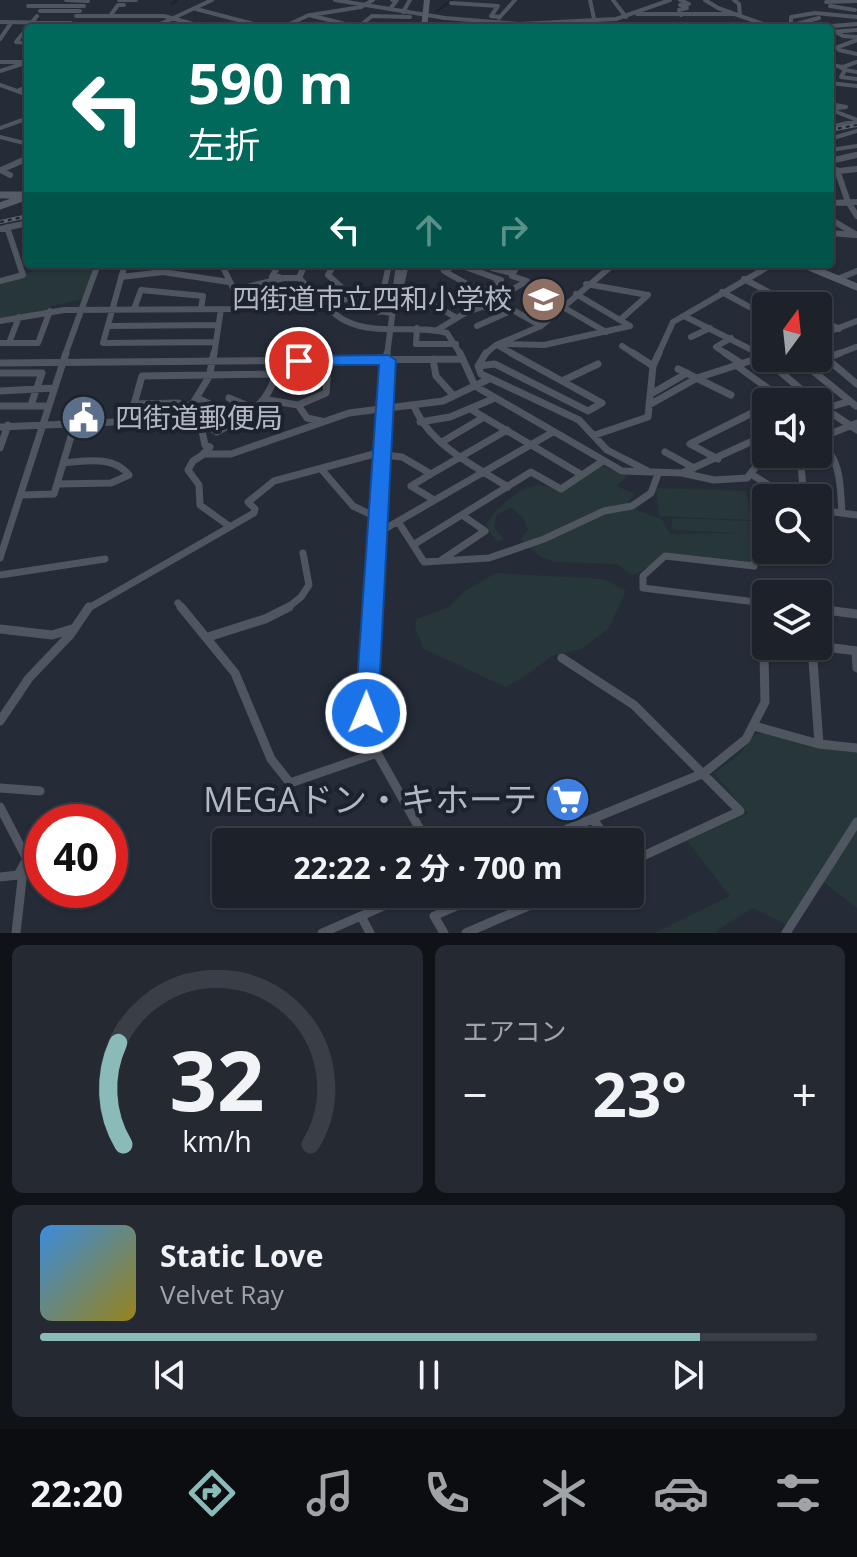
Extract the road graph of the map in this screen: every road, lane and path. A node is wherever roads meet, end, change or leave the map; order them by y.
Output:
1 (66, 0) edge
2 (119, 0) edge
3 (136, 0) edge
4 (212, 0) edge
5 (335, 0) edge
6 (373, 0) edge
7 (391, 0) edge
8 (410, 0) edge
9 (427, 0) edge
10 (465, 0) edge
11 (489, 0) edge
12 (590, 0) edge
13 (613, 0) edge
14 (670, 0) edge
15 (680, 0) edge
16 (705, 0) edge
17 (733, 0) edge
18 (514, 1) edge
19 (857, 1) edge
20 (87, 2) edge
21 (358, 2) edge
22 (451, 3) dead end
23 (124, 5) dead end
24 (28, 6) dead end
25 (366, 6) junction
26 (830, 6) junction
27 (718, 8) junction
28 (196, 9) junction
29 (387, 9) junction
30 (855, 10) dead end
31 (403, 12) junction
32 (809, 13) junction
33 (832, 13) junction
34 (78, 14) junction
35 (633, 14) junction
36 (309, 15) junction
37 (681, 15) junction
38 (737, 15) junction
39 (110, 16) junction
40 (424, 16) junction
41 (500, 17) junction
42 (627, 17) junction
43 (857, 17) edge
44 (819, 18) junction
45 (176, 19) junction
46 (594, 21) junction
47 (0, 22) edge
48 (11, 23) junction
49 (32, 23) junction
50 (495, 23) junction
51 (791, 23) joint
52 (44, 24) edge
53 (70, 24) edge
54 (163, 24) edge
55 (194, 24) edge
56 (251, 24) edge
57 (290, 24) edge
58 (342, 24) edge
59 (362, 24) edge
60 (424, 24) edge
61 (503, 24) edge
62 (550, 24) edge
63 (595, 24) edge
64 (763, 24) edge
65 (827, 24) edge
66 (850, 24) junction
67 (857, 24) edge
68 (834, 29) edge
69 (834, 29) edge
70 (834, 30) edge
71 (857, 30) edge
72 (24, 32) edge
73 (857, 38) edge
74 (0, 39) edge
75 (24, 43) edge
76 (834, 49) edge
77 (837, 49) junction
78 (857, 54) edge
79 (0, 62) edge
80 (857, 62) edge
81 (24, 63) edge
82 (24, 64) edge
83 (834, 66) edge
84 (842, 69) junction
85 (0, 71) edge
86 (857, 72) edge
87 (857, 79) edge
88 (834, 83) edge
89 (0, 85) edge
90 (857, 86) edge
91 (24, 88) edge
92 (17, 91) junction
93 (24, 94) edge
94 (834, 109) edge
95 (24, 119) edge
96 (834, 120) edge
97 (857, 120) edge
98 (844, 124) junction
99 (834, 126) edge
100 (0, 128) edge
101 (857, 131) edge
102 (848, 136) junction
103 (0, 137) edge
104 (834, 138) edge
105 (24, 143) edge
106 (854, 146) edge
107 (834, 149) edge
108 (856, 157) edge
109 (24, 160) edge
110 (834, 161) edge
111 (834, 163) edge
112 (846, 169) junction
113 (857, 169) edge
114 (834, 171) edge
115 (10, 175) dead end
116 (834, 183) edge
117 (842, 183) junction
118 (0, 195) edge
119 (24, 195) edge
120 (24, 197) edge
121 (848, 202) junction
122 (857, 202) edge
123 (834, 203) edge
124 (0, 206) edge
125 (857, 216) edge
126 (834, 221) edge
127 (24, 224) edge
128 (3, 228) edge
129 (834, 233) edge
130 (857, 235) edge
131 (96, 268) edge
132 (124, 268) edge
133 (164, 268) edge
134 (190, 268) edge
135 (223, 268) edge
136 (277, 268) edge
137 (303, 268) edge
138 (332, 268) edge
139 (388, 268) edge
140 (398, 268) edge
141 (405, 268) edge
142 (450, 268) edge
143 (469, 268) edge
144 (492, 268) edge
145 (515, 268) edge
146 (608, 268) edge
147 (765, 268) edge
148 (813, 268) edge
149 (857, 271) edge
150 (163, 272) junction
151 (511, 273) junction
152 (187, 276) junction
153 (121, 277) junction
154 (284, 278) junction
155 (299, 278) junction
156 (840, 278) junction
157 (744, 279) junction
158 (0, 281) edge
159 (229, 282) junction
160 (586, 284) junction
161 (857, 287) edge
162 (312, 291) junction
163 (481, 292) junction
164 (722, 292) junction
165 (769, 292) edge
166 (576, 294) junction
167 (353, 297) junction
168 (496, 301) junction
169 (327, 305) junction
170 (563, 307) junction
171 (752, 308) edge
172 (134, 309) junction
173 (201, 309) junction
174 (221, 309) junction
175 (80, 310) junction
176 (113, 310) junction
177 (513, 310) junction
178 (50, 311) junction
179 (379, 312) junction
180 (391, 313) junction
181 (684, 316) junction
182 (19, 317) junction
183 (455, 317) junction
184 (620, 320) junction
185 (0, 321) edge
186 (857, 321) edge
187 (218, 325) junction
188 (832, 325) edge
189 (108, 326) junction
190 (477, 326) dead end
191 (541, 326) junction
192 (389, 328) junction
193 (417, 328) junction
194 (710, 328) junction
195 (839, 329) junction
196 (437, 330) junction
197 (832, 331) edge
198 (606, 332) junction
199 (691, 337) dead end
200 (731, 338) junction
201 (215, 342) junction
202 (0, 343) edge
203 (9, 343) junction
204 (456, 344) junction
205 (499, 345) junction
206 (622, 346) dead end
207 (856, 347) edge
208 (752, 349) edge
209 (832, 356) edge
210 (433, 359) junction
211 (462, 359) junction
212 (388, 360) junction
213 (752, 360) edge
214 (211, 361) junction
215 (63, 362) junction
216 (832, 362) edge
217 (0, 363) edge
218 (598, 364) dead end
219 (739, 365) junction
220 (478, 366) junction
221 (653, 366) junction
222 (678, 369) dead end
223 (782, 372) edge
224 (813, 372) edge
225 (0, 373) edge
226 (687, 373) junction
227 (277, 374) junction
228 (209, 375) junction
229 (697, 378) junction
230 (489, 379) junction
231 (562, 381) junction
232 (857, 384) edge
233 (475, 386) junction
234 (36, 388) junction
235 (54, 388) junction
236 (766, 388) edge
237 (800, 388) edge
238 (0, 391) edge
239 (651, 394) junction
240 (731, 395) dead end
241 (454, 396) junction
242 (229, 398) dead end
243 (495, 398) junction
244 (199, 399) junction
245 (268, 400) junction
246 (847, 402) junction
247 (134, 404) junction
248 (832, 404) edge
249 (31, 405) junction
250 (298, 405) junction
251 (649, 405) junction
252 (0, 406) edge
253 (48, 406) junction
254 (414, 406) junction
255 (856, 406) edge
256 (255, 409) junction
257 (385, 409) junction
258 (187, 410) junction
259 (472, 410) junction
260 (752, 413) edge
261 (832, 415) edge
262 (484, 417) junction
263 (241, 419) junction
264 (321, 421) junction
265 (129, 422) junction
266 (420, 422) junction
267 (75, 423) junction
268 (857, 423) edge
269 (41, 425) junction
270 (848, 425) junction
271 (4, 426) edge
272 (209, 426) junction
273 (507, 430) junction
274 (857, 430) edge
275 (553, 432) junction
276 (832, 432) edge
277 (595, 435) junction
278 (442, 442) junction
279 (752, 442) edge
280 (531, 445) junction
281 (0, 448) edge
282 (665, 452) dead end
283 (832, 452) edge
284 (201, 455) junction
285 (460, 457) junction
286 (718, 459) junction
287 (603, 461) junction
288 (63, 463) junction
289 (755, 468) edge
290 (695, 469) junction
291 (322, 470) junction
292 (483, 472) junction
293 (682, 473) junction
294 (431, 474) junction
295 (656, 474) junction
296 (751, 474) junction
297 (582, 475) junction
298 (57, 484) junction
299 (767, 484) edge
300 (508, 487) junction
301 (22, 495) junction
302 (434, 500) junction
303 (832, 512) edge
304 (842, 513) junction
305 (462, 515) junction
306 (857, 515) edge
307 (376, 517) junction
308 (399, 523) junction
309 (229, 526) junction
310 (376, 534) junction
311 (3, 540) edge
312 (413, 545) junction
313 (303, 553) dead end
314 (0, 558) edge
315 (105, 559) dead end
316 (439, 562) junction
317 (754, 564) edge
318 (0, 575) edge
319 (752, 602) edge
320 (178, 603) dead end
321 (832, 611) edge
322 (857, 614) edge
323 (0, 629) edge
324 (72, 629) junction
325 (208, 637) junction
326 (832, 648) edge
327 (856, 651) edge
328 (562, 658) dead end
329 (766, 660) edge
330 (816, 660) edge
331 (857, 668) edge
332 (0, 721) edge
333 (754, 726) junction
334 (819, 744) junction
335 (857, 748) edge
336 (377, 753) junction
337 (704, 773) junction
338 (0, 788) edge
339 (40, 791) dead end
340 (0, 807) edge
341 (593, 819) junction
342 (857, 822) edge
343 (419, 828) edge
344 (571, 828) edge
345 (599, 828) edge
346 (644, 856) edge
347 (23, 871) junction
348 (0, 877) edge
349 (379, 908) edge
350 (452, 908) edge
351 (524, 908) edge
352 (361, 916) junction
353 (16, 933) edge
354 (322, 933) edge
355 (370, 933) edge
356 (444, 933) edge
357 (466, 933) edge
358 (786, 933) edge

1 - 20 street
2 - 3 street
4 - 28 street
5 - 21 street
6 - 25 street
7 - 29 street
8 - 31 street
9 - 40 main road
10 - 11 street
11 - 18 street
12 - 46 street
13 - 42 street
14 - 35 street
15 - 37 street
16 - 27 street
17 - 27 street
17 - 38 street
18 - 41 street
19 - 26 street
20 - 24 street
20 - 34 street
21 - 25 street
22 - 41 street
23 - 39 street
25 - 29 street
25 - 36 street
26 - 30 street
26 - 33 street
27 - 38 street
28 - 45 street
28 - 56 street
29 - 31 street
31 - 40 street
32 - 33 street
32 - 44 street
32 - 51 street
33 - 43 street
33 - 66 street
34 - 39 street
34 - 49 street
34 - 53 street
35 - 37 street
35 - 42 street
36 - 57 street
36 - 58 street
37 - 38 street
38 - 64 street
39 - 45 street
40 - 50 street
40 - 59 street
40 - 60 main road
41 - 50 street
42 - 46 street
44 - 51 street
44 - 65 street
45 - 54 street
45 - 55 street
46 - 62 street
46 - 63 street
47 - 48 street
48 - 49 street
48 - 74 street
49 - 52 street
50 - 61 street
66 - 67 street
66 - 68 street
69 - 71 street
70 - 73 street
72 - 75 street
73 - 77 street
76 - 77 street
77 - 78 street
79 - 81 street
80 - 84 street
82 - 85 street
83 - 84 street
84 - 86 street
84 - 87 street
88 - 90 street
89 - 92 street
91 - 92 street
92 - 93 street
94 - 97 street
95 - 100 street
96 - 98 street
97 - 98 street
98 - 99 street
101 - 102 street
102 - 104 street
102 - 106 street
103 - 105 street
106 - 107 street
106 - 108 street
108 - 110 street
109 - 115 street
111 - 112 street
112 - 113 street
112 - 114 street
114 - 117 street
116 - 117 street
117 - 121 street
118 - 119 main road
120 - 124 main road
121 - 122 street
121 - 123 street
121 - 125 street
126 - 130 street
127 - 128 street
128 - 158 street
129 - 130 street
131 - 175 street
132 - 153 street
133 - 150 street
134 - 152 street
135 - 159 street
136 - 154 street
137 - 155 street
138 - 167 street
139 - 179 street
140 - 180 street
141 - 183 street
142 - 163 street
143 - 163 street
144 - 151 street
145 - 151 street
146 - 160 street
147 - 157 street
148 - 156 main road
149 - 156 street
150 - 152 street
150 - 153 street
151 - 168 street
152 - 159 street
153 - 176 street
154 - 155 street
154 - 159 street
155 - 162 street
156 - 161 main road
157 - 164 street
157 - 165 street
160 - 166 street
160 - 184 street
162 - 169 street
162 - 174 street
163 - 168 street
164 - 171 street
164 - 181 street
166 - 170 street
166 - 184 street
167 - 169 street
167 - 179 street
168 - 177 street
168 - 183 street
169 - 192 street
170 - 191 street
170 - 198 street
172 - 173 street
172 - 173 street
172 - 176 street
173 - 174 street
174 - 187 street
175 - 176 street
175 - 178 street
175 - 215 street
176 - 189 street
177 - 190 street
177 - 191 street
178 - 182 street
178 - 203 street
179 - 180 street
180 - 192 street
181 - 194 street
181 - 221 street
182 - 185 street
182 - 203 street
183 - 196 street
184 - 198 street
186 - 195 street
187 - 189 street
187 - 201 street
188 - 195 street
189 - 201 street
191 - 205 street
192 - 193 street
192 - 212 street
193 - 196 street
193 - 204 street
194 - 199 street
194 - 200 street
195 - 197 street
196 - 204 street
198 - 205 street
200 - 208 street
200 - 219 street
201 - 214 street
202 - 203 street
204 - 211 street
205 - 220 street
205 - 231 street
206 - 221 street
207 - 209 street
210 - 211 street
210 - 212 street
210 - 241 street
211 - 233 street
212 - 214 street
212 - 257 street
213 - 219 street
214 - 215 street
214 - 228 street
215 - 217 street
215 - 235 street
216 - 232 street
218 - 231 street
219 - 229 street
219 - 236 street
220 - 230 street
220 - 231 street
221 - 239 street
222 - 226 street
223 - 237 street
224 - 246 street
225 - 234 street
226 - 229 street
226 - 239 street
227 - 228 street
227 - 245 street
227 - 250 street
228 - 244 street
228 - 247 street
229 - 240 street
229 - 251 street
230 - 233 street
230 - 277 street
233 - 241 street
233 - 243 street
234 - 235 street
234 - 238 street
234 - 249 street
235 - 253 street
239 - 251 street
241 - 254 street
242 - 256 street
243 - 259 street
243 - 275 street
244 - 258 street
244 - 263 street
245 - 250 street
245 - 256 street
246 - 248 street
246 - 255 street
247 - 258 street
247 - 265 street
249 - 252 street
249 - 253 street
250 - 264 street
251 - 277 street
253 - 269 street
254 - 257 street
254 - 266 street
256 - 263 street
257 - 264 street
257 - 307 street
258 - 265 street
258 - 272 street
259 - 262 street
259 - 266 street
260 - 286 street
261 - 270 street
262 - 273 street
262 - 278 street
263 - 272 street
264 - 284 street
265 - 267 street
266 - 278 street
267 - 269 street
267 - 288 street
268 - 270 street
269 - 271 street
269 - 301 street
270 - 274 street
270 - 276 street
271 - 281 street
272 - 284 street
273 - 280 street
273 - 285 street
275 - 280 street
275 - 287 street
277 - 295 street
278 - 285 street
279 - 286 street
280 - 292 street
280 - 297 street
282 - 290 street
283 - 304 street
284 - 309 street
285 - 292 street
285 - 294 street
286 - 290 street
287 - 295 street
287 - 297 street
288 - 298 street
288 - 298 street
289 - 296 street
290 - 293 street
291 - 294 street
291 - 307 street
291 - 309 street
292 - 300 street
292 - 302 street
293 - 295 street
293 - 296 street
294 - 302 street
295 - 316 street
296 - 299 street
297 - 300 street
298 - 301 street
300 - 305 street
301 - 311 street
302 - 308 street
303 - 304 street
304 - 306 street
305 - 312 street
305 - 316 street
307 - 310 street
308 - 310 street
308 - 312 street
309 - 324 street
310 - 336 street
311 - 314 street
312 - 316 street
313 - 325 street
315 - 318 street
317 - 319 street
320 - 325 street
321 - 322 street
323 - 324 street
324 - 332 street
325 - 336 street
326 - 327 street
327 - 331 street
328 - 337 street
329 - 333 street
330 - 334 street
333 - 334 street
333 - 337 street
334 - 335 street
336 - 343 street
337 - 341 street
337 - 346 street
338 - 339 street
340 - 347 street
341 - 344 street
341 - 345 street
342 - 358 street
347 - 348 street
347 - 353 street
349 - 352 street
350 - 356 street
351 - 357 street
352 - 354 street
352 - 355 street

